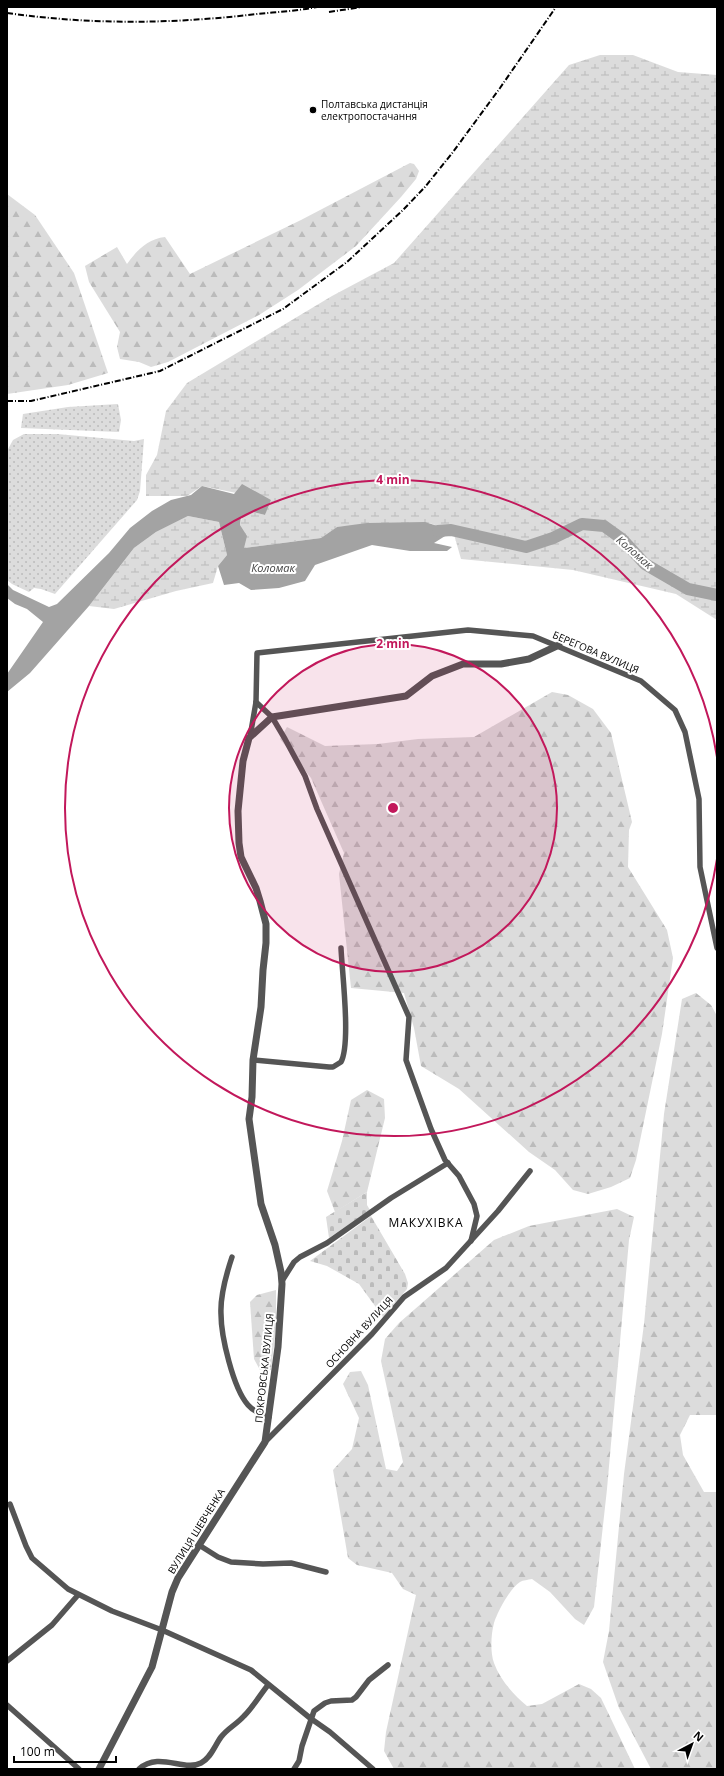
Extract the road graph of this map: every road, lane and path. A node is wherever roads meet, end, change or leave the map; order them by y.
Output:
1 (558, 645) junction
2 (257, 653) joint
3 (256, 702) junction
4 (272, 717) junction
5 (250, 738) junction
6 (717, 946) edge
7 (341, 948) dead end
8 (253, 1060) junction
9 (448, 1163) junction
10 (530, 1171) dead end
11 (471, 1241) junction
12 (232, 1257) dead end
13 (282, 1282) junction
14 (269, 1417) junction
15 (265, 1442) junction
16 (10, 1504) dead end
17 (198, 1544) junction
18 (326, 1572) dead end
19 (78, 1595) junction
20 (162, 1630) junction
21 (7, 1661) edge
22 (388, 1666) dead end
23 (268, 1685) junction
24 (7, 1705) edge
25 (310, 1718) junction
26 (79, 1769) edge
27 (99, 1769) edge
28 (139, 1769) edge
29 (294, 1769) edge
30 (373, 1769) edge

1 - 2 street, БЕРЕГОВА ВУЛИЦЯ
1 - 4 street
1 - 6 street, БЕРЕГОВА ВУЛИЦЯ
2 - 3 street, ПОКРОВСЬКА ВУЛИЦЯ
3 - 4 street
3 - 5 street, ПОКРОВСЬКА ВУЛИЦЯ
4 - 5 street
4 - 9 street, ОСНОВНА ВУЛИЦЯ
5 - 8 street, ПОКРОВСЬКА ВУЛИЦЯ
7 - 8 street
8 - 13 street, ПОКРОВСЬКА ВУЛИЦЯ
9 - 11 street, ОСНОВНА ВУЛИЦЯ
9 - 13 street
10 - 11 street, ОСНОВНА ВУЛИЦЯ
11 - 15 street, ОСНОВНА ВУЛИЦЯ
12 - 14 street
13 - 14 street, ПОКРОВСЬКА ВУЛИЦЯ
14 - 15 street, ПОКРОВСЬКА ВУЛИЦЯ
15 - 17 street, ВУЛИЦЯ ШЕВЧЕНКА
16 - 19 street
17 - 18 street
17 - 20 street, ВУЛИЦЯ ШЕВЧЕНКА
19 - 20 street
19 - 21 street
20 - 23 street
20 - 27 street, ВУЛИЦЯ ШЕВЧЕНКА
22 - 25 street
23 - 25 street
23 - 28 street
24 - 26 street
25 - 29 street
25 - 30 street

